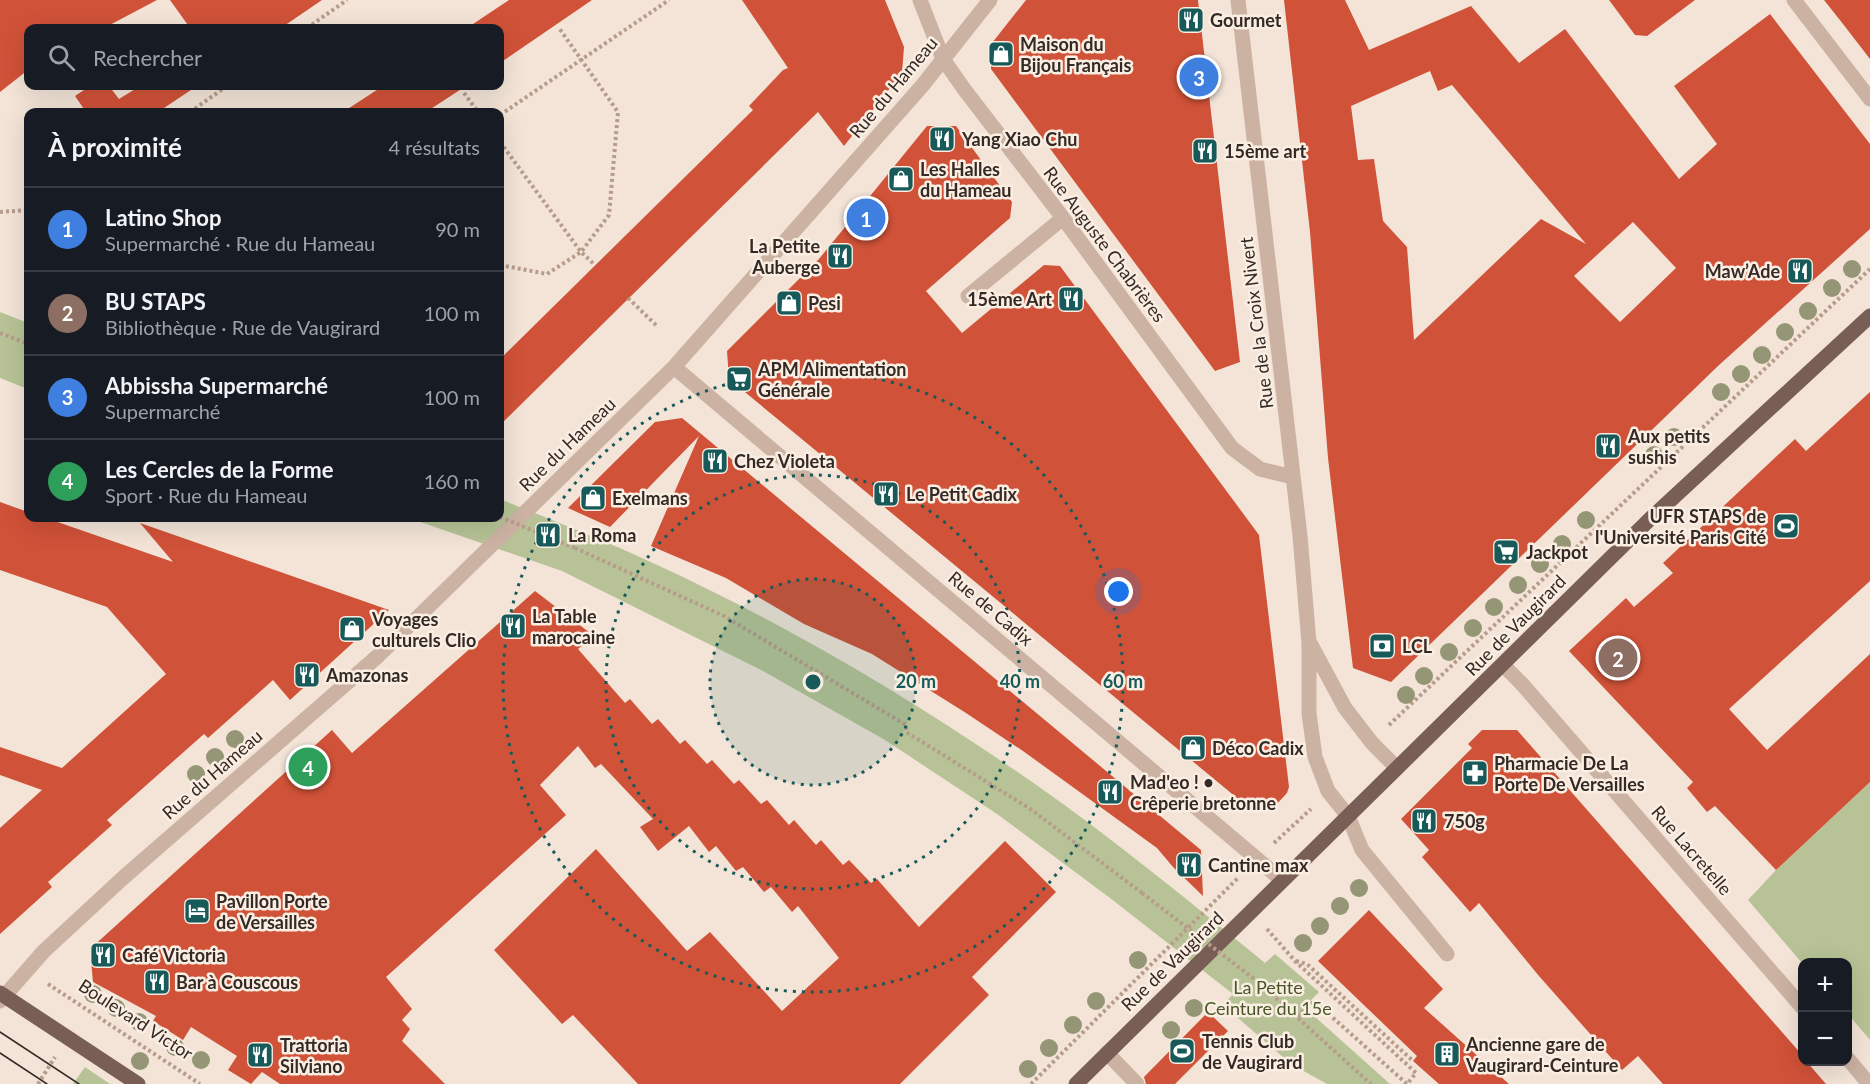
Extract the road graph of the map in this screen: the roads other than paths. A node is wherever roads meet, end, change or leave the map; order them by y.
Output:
1 (920, 0) edge
2 (990, 0) edge
3 (1238, 0) edge
4 (1794, 0) edge
5 (943, 59) junction
6 (1870, 99) edge
7 (1063, 218) junction
8 (968, 296) dead end
9 (1870, 316) edge
10 (674, 367) junction
11 (1293, 477) junction
12 (1310, 643) junction
13 (1503, 665) junction
14 (1397, 768) junction
15 (1348, 816) junction
16 (1282, 880) junction
17 (1448, 954) dead end
18 (1, 996) edge
19 (1798, 1001) edge
20 (1107, 1053) junction
21 (1852, 1064) edge
22 (138, 1084) edge
23 (1076, 1084) edge
24 (1137, 1084) edge
25 (1869, 1084) edge

1 - 5 street, Rue Auguste Chabrières
2 - 5 street, Rue du Hameau
3 - 11 street, Rue de la Croix Nivert
4 - 6 street
5 - 7 street, Rue Auguste Chabrières
5 - 10 street, Rue du Hameau
7 - 8 street
7 - 11 street, Rue Auguste Chabrières
9 - 13 main road, Rue de Vaugirard
10 - 16 street, Rue de Cadix
10 - 18 street, Rue du Hameau
11 - 12 street, Rue de la Croix Nivert
12 - 14 street, Rue de la Croix Nivert
12 - 15 street, Rue de la Croix Nivert
13 - 14 main road, Rue de Vaugirard
13 - 19 street, Rue Lacretelle
14 - 15 main road, Rue de Vaugirard
15 - 16 main road, Rue de Vaugirard
15 - 17 street
16 - 20 main road, Rue de Vaugirard
18 - 22 main road
20 - 23 main road, Rue de Vaugirard
20 - 24 street
21 - 25 street

